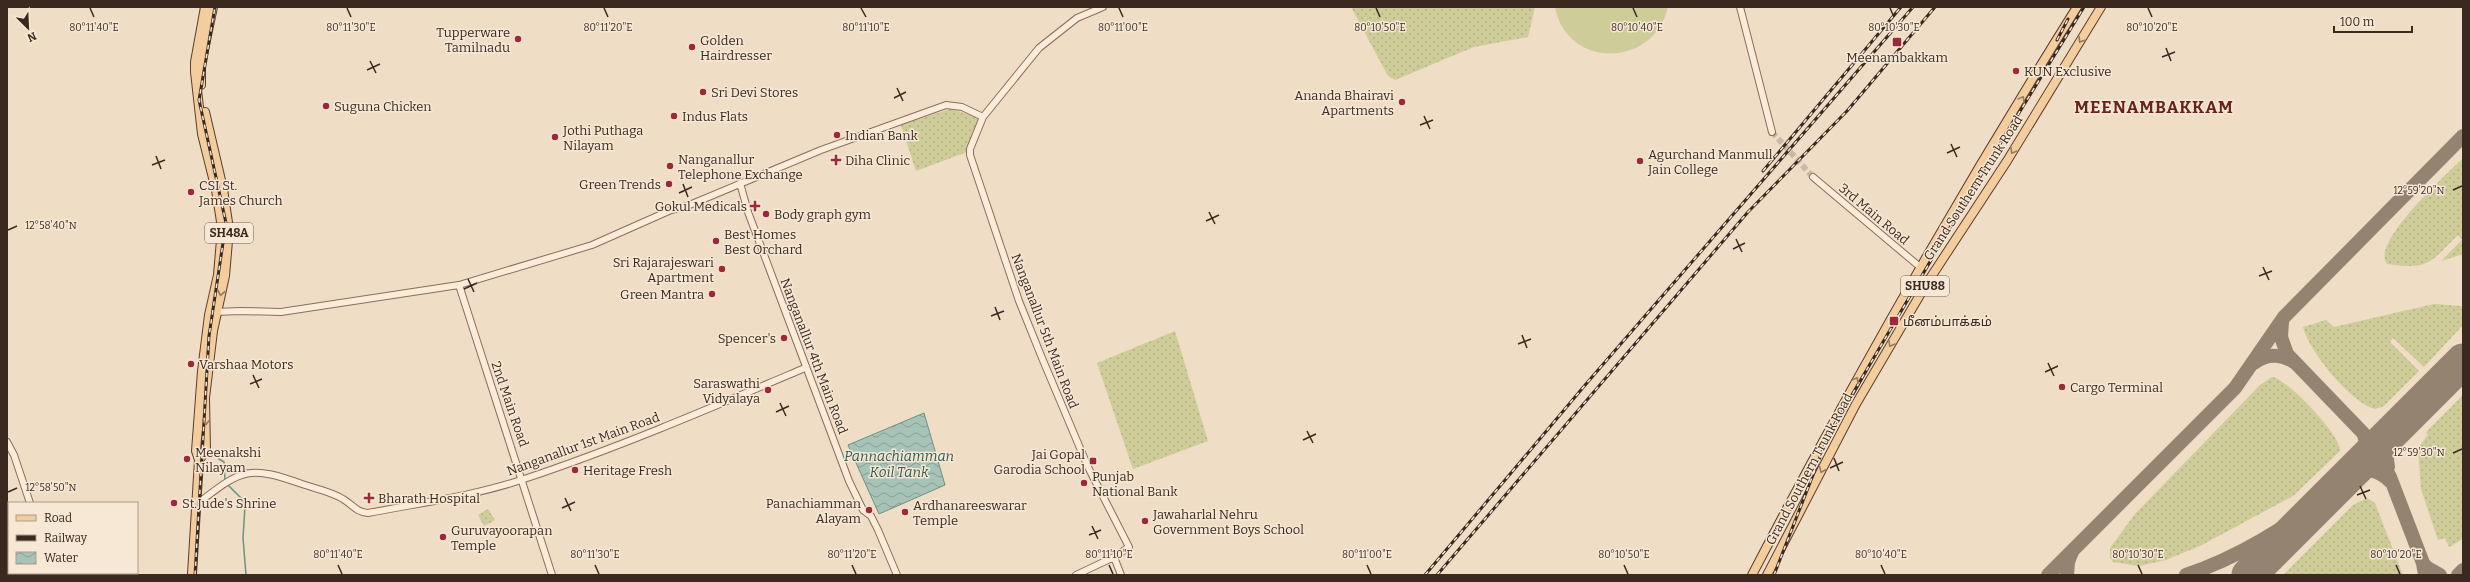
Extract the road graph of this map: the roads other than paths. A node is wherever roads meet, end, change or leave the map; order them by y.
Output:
1 (205, 7) edge
2 (213, 7) edge
3 (1103, 7) edge
4 (1740, 7) edge
5 (2078, 7) edge
6 (2101, 7) edge
7 (983, 117) junction
8 (1772, 132) tunnel mouth
9 (1813, 177) tunnel mouth
10 (740, 182) junction
11 (1920, 267) junction
12 (459, 285) junction
13 (214, 313) junction
14 (805, 368) junction
15 (7, 442) edge
16 (523, 479) junction
17 (30, 502) edge
18 (197, 504) junction
19 (1114, 557) junction
20 (192, 574) edge
21 (552, 575) edge
22 (897, 575) edge
23 (1076, 575) edge
24 (1121, 575) edge
25 (1752, 575) edge
26 (1767, 575) edge

1 - 13 main road, SH48A
2 -> 13 main road, SH48A
3 - 7 street, Nanganallur 5th Main Road
4 - 8 street
11 -> 5 main road, Grand Southern Trunk Road / SHU88
6 -> 26 main road, Grand Southern Trunk Road / SHU88
7 - 10 street
7 - 19 street, Nanganallur 5th Main Road
9 - 11 street, 3rd Main Road
10 - 12 street
10 - 14 street, Nanganallur 4th Main Road
25 -> 11 main road, Grand Southern Trunk Road / SHU88
12 - 13 street
12 - 16 street, 2nd Main Road
13 - 18 main road, SH48A
14 - 16 street, Nanganallur 1st Main Road
14 - 22 street, Nanganallur 4th Main Road
15 - 17 street
16 - 18 street, Nanganallur 1st Main Road
16 - 21 street, 2nd Main Road
18 - 20 main road, SH48A
19 - 23 street
19 - 24 street

